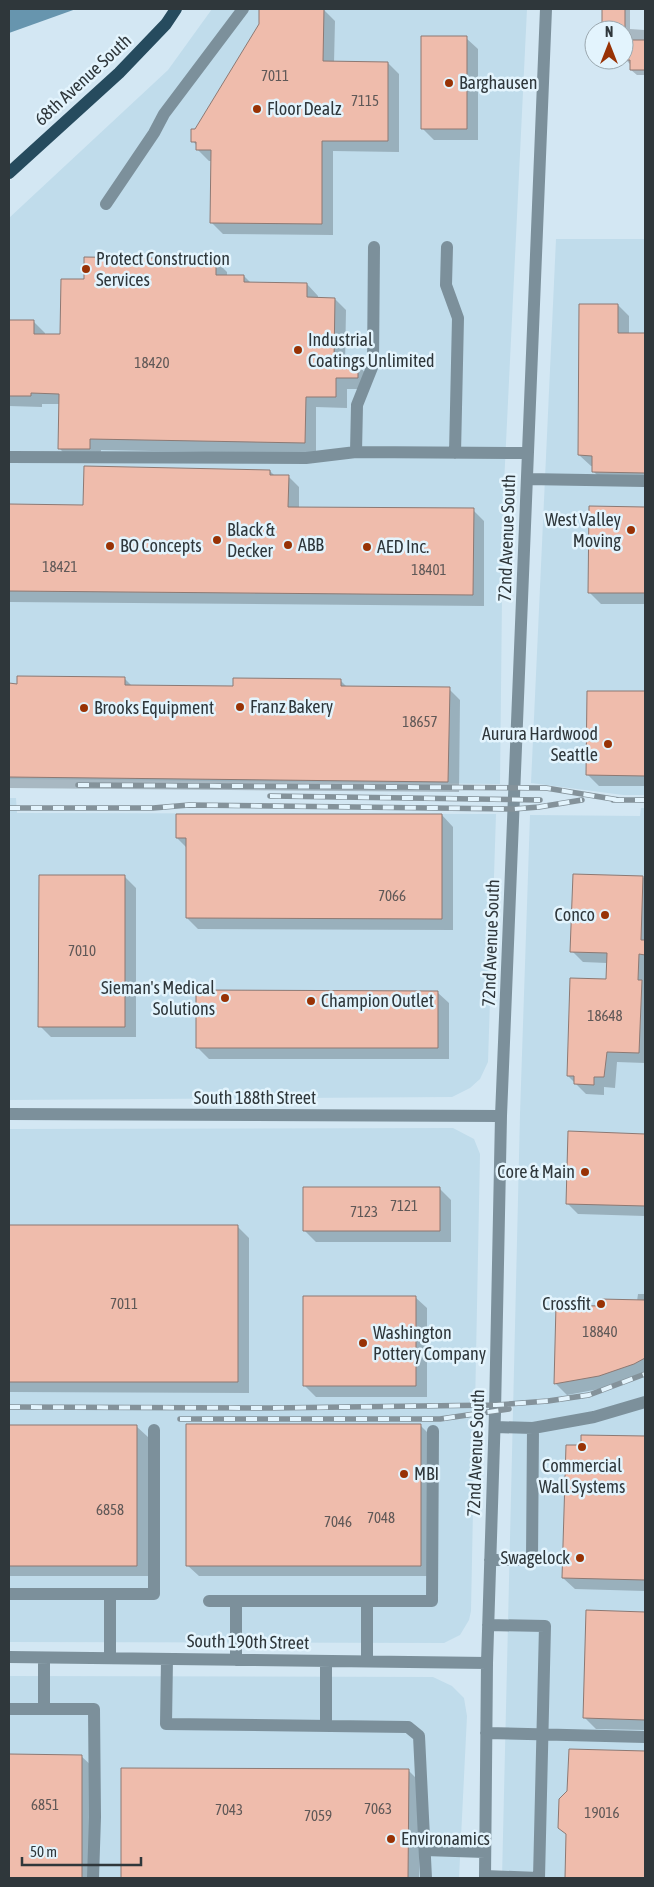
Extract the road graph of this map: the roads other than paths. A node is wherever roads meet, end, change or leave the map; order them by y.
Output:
1 (176, 9) edge
2 (243, 9) edge
3 (546, 9) edge
4 (9, 173) edge
5 (106, 204) dead end
6 (374, 247) dead end
7 (447, 247) dead end
8 (356, 452) junction
9 (455, 453) junction
10 (528, 453) junction
11 (9, 457) edge
12 (527, 479) junction
13 (645, 481) edge
14 (9, 1114) edge
15 (501, 1116) junction
16 (645, 1402) edge
17 (495, 1427) junction
18 (533, 1428) junction
19 (154, 1430) dead end
20 (433, 1431) dead end
21 (490, 1560) junction
22 (9, 1594) edge
23 (110, 1594) junction
24 (209, 1601) dead end
25 (236, 1601) junction
26 (367, 1602) junction
27 (488, 1625) junction
28 (9, 1657) edge
29 (44, 1658) junction
30 (110, 1658) junction
31 (167, 1659) junction
32 (236, 1660) junction
33 (326, 1661) junction
34 (367, 1661) junction
35 (487, 1663) junction
36 (9, 1709) edge
37 (44, 1709) junction
38 (326, 1726) junction
39 (486, 1733) junction
40 (542, 1734) junction
41 (645, 1737) edge
42 (424, 1850) junction
43 (485, 1852) junction
44 (485, 1877) edge
45 (93, 1878) edge
46 (426, 1878) edge

1 - 4 main road, 68th Avenue South
2 - 5 street
3 - 10 street, 72nd Avenue South
6 - 8 street
7 - 9 street
8 - 9 street
8 - 11 street
9 - 10 street
10 - 12 street, 72nd Avenue South
12 - 13 street
12 - 15 street, 72nd Avenue South
14 - 15 street, South 188th Street
15 - 17 street, 72nd Avenue South
16 - 18 street
17 - 18 street
17 - 21 street, 72nd Avenue South
18 - 21 street
19 - 23 street
20 - 26 street
21 - 27 street, 72nd Avenue South
22 - 23 street
23 - 30 street
24 - 25 street
25 - 26 street
25 - 32 street
26 - 34 street
27 - 35 street, 72nd Avenue South
27 - 40 street
28 - 29 street, South 190th Street
29 - 30 street, South 190th Street
29 - 37 street
30 - 31 street, South 190th Street
31 - 32 street, South 190th Street
31 - 38 street
32 - 33 street, South 190th Street
33 - 34 street, South 190th Street
33 - 38 street
34 - 35 street, South 190th Street
35 - 39 street, 72nd Avenue South
36 - 37 street
37 - 45 street
38 - 42 street
39 - 40 street
39 - 43 street, 72nd Avenue South
40 - 41 street
40 - 44 street
42 - 43 street
42 - 46 street
43 - 44 street, 72nd Avenue South

